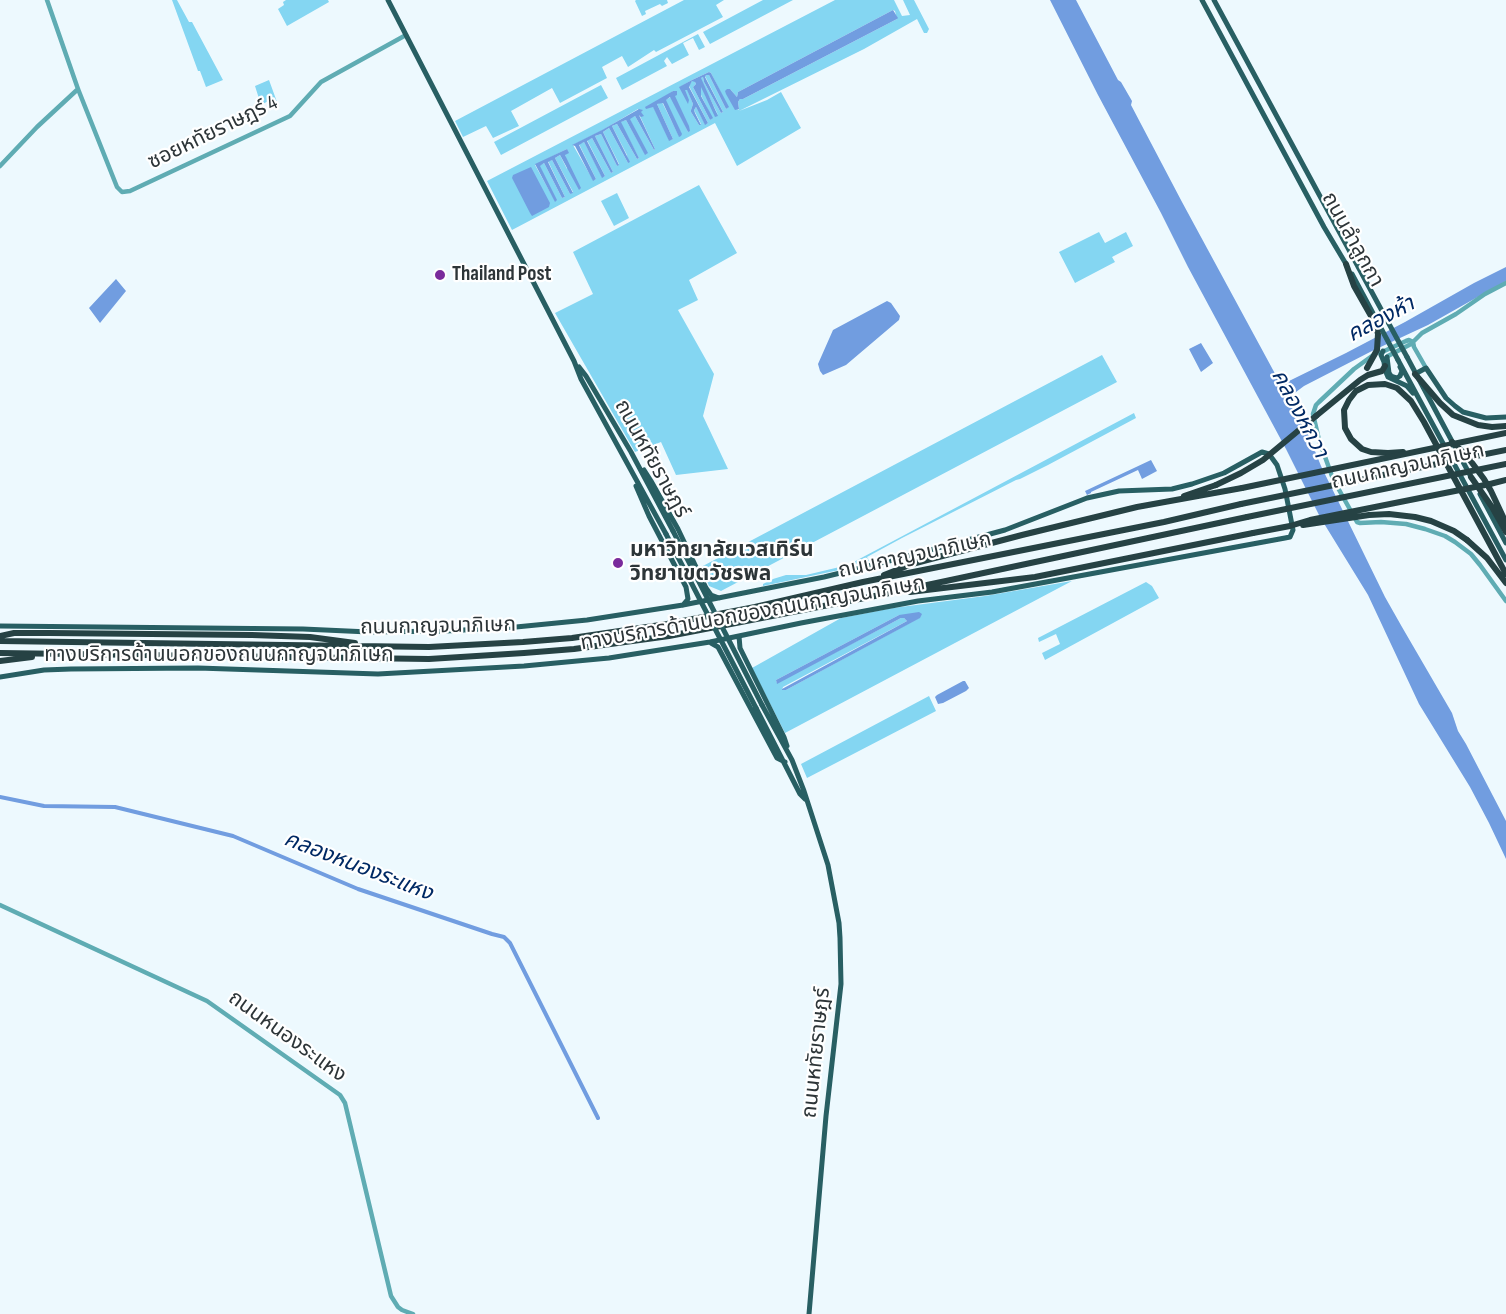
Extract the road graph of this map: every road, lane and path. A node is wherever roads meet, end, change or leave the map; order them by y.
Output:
1 (47, 0) edge
2 (388, 0) edge
3 (1202, 0) edge
4 (1214, 0) edge
5 (406, 35) junction
6 (78, 89) junction
7 (0, 166) edge
8 (1346, 264) junction
9 (1506, 283) edge
10 (1413, 342) junction
11 (1385, 355) junction
12 (1398, 360) junction
13 (574, 361) junction
14 (1385, 366) junction
15 (1426, 368) junction
16 (1416, 374) junction
17 (1341, 394) junction
18 (1422, 403) junction
19 (1506, 417) edge
20 (1506, 426) edge
21 (1506, 433) edge
22 (1431, 436) junction
23 (1451, 442) junction
24 (1424, 449) junction
25 (1506, 450) edge
26 (631, 452) junction
27 (623, 455) junction
28 (1506, 464) edge
29 (1471, 477) junction
30 (1506, 481) edge
31 (1172, 500) junction
32 (1488, 509) junction
33 (1506, 523) edge
34 (1290, 526) junction
35 (1506, 532) edge
36 (1506, 536) edge
37 (1506, 543) edge
38 (1506, 562) edge
39 (1506, 573) edge
40 (863, 582) junction
41 (1506, 583) edge
42 (880, 595) junction
43 (719, 598) junction
44 (1506, 602) edge
45 (683, 605) junction
46 (0, 626) edge
47 (149, 634) junction
48 (0, 636) edge
49 (739, 636) junction
50 (0, 641) edge
51 (710, 642) junction
52 (187, 643) junction
53 (376, 646) junction
54 (0, 653) edge
55 (50, 654) junction
56 (743, 655) junction
57 (0, 661) edge
58 (726, 663) junction
59 (0, 677) edge
60 (792, 760) junction
61 (784, 762) junction
62 (806, 800) junction
63 (0, 905) edge
64 (413, 1314) edge
65 (809, 1314) edge

1 - 6 street
2 - 5 main road, ถนนหทัยราษฎร์
3 - 8 main road, ถนนลำลูกกา
4 - 16 main road, ถนนลำลูกกา, bridge
5 - 6 street, ซอยหทัยราษฎร์ 4
5 - 13 main road, ถนนหทัยราษฎร์
6 - 7 street
8 - 12 main road, ถนนลำลูกกา, bridge
8 - 17 highway, bridge
9 - 10 street
10 - 11 street
10 - 15 street
11 - 12 main road
11 - 14 main road
11 - 44 street
12 - 18 main road, ถนนลำลูกกา
13 - 26 main road, ถนนหทัยราษฎร์
13 - 27 main road, ถนนหทัยราษฎร์
14 - 17 highway
14 - 18 main road
15 - 16 main road
15 - 19 main road
16 - 20 highway
16 - 23 main road, ถนนลำลูกกา
17 - 31 highway, bridge
18 - 38 main road, ถนนลำลูกกา
21 - 24 highway, bridge
22 - 24 highway, bridge
22 - 38 highway
22 - 39 highway
23 - 29 main road, ถนนลำลูกกา
23 - 33 highway
24 - 31 highway, bridge
25 - 40 highway, ถนนกาญจนาภิเษก, bridge
26 - 43 main road
26 - 60 main road, ถนนหทัยราษฎร์, bridge
27 - 45 main road
27 - 61 main road, ถนนหทัยราษฎร์, bridge
28 - 42 highway, ถนนกาญจนาภิเษก, bridge
29 - 32 main road, ถนนลำลูกกา
29 - 35 highway
30 - 34 highway, bridge
31 - 40 highway
32 - 36 main road
32 - 37 main road, ถนนลำลูกกา
34 - 41 highway, bridge
34 - 42 highway, bridge
40 - 53 highway, ถนนกาญจนาภิเษก
42 - 55 highway, ถนนกาญจนาภิเษก
43 - 45 main road
43 - 49 main road, ทางบริการด้านนอกของถนนกาญจนาภิเษก
45 - 46 main road
47 - 48 highway
47 - 52 highway
47 - 53 highway
49 - 51 main road, ทางบริการด้านนอกของถนนกาญจนาภิเษก
49 - 56 main road
50 - 52 highway, ถนนกาญจนาภิเษก
51 - 58 main road
51 - 59 main road, ทางบริการด้านนอกของถนนกาญจนาภิเษก
52 - 53 highway, ถนนกาญจนาภิเษก
54 - 55 highway, ถนนกาญจนาภิเษก
55 - 57 highway
56 - 58 main road
56 - 60 main road
58 - 61 main road
60 - 62 main road, ถนนหทัยราษฎร์
61 - 62 main road, ถนนหทัยราษฎร์
62 - 65 main road, ถนนหทัยราษฎร์
63 - 64 street, ถนนหนองระแหง

